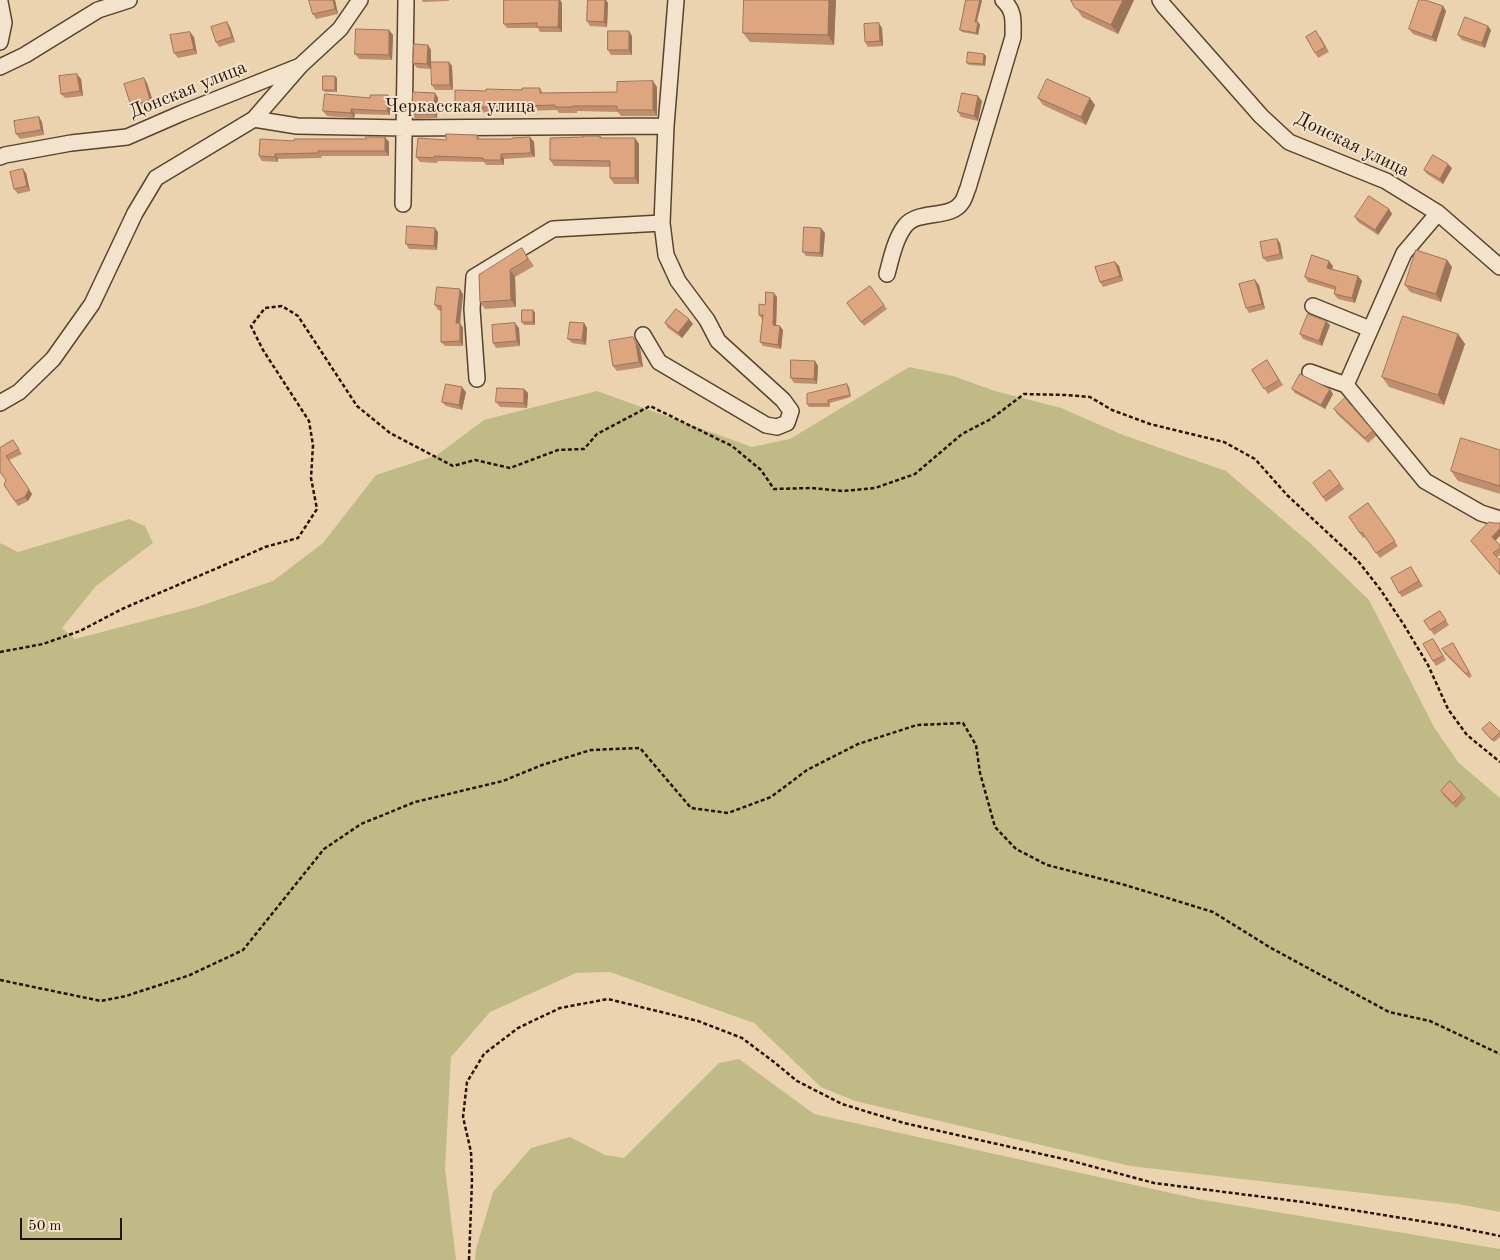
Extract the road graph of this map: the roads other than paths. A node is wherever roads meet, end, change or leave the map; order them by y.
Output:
1 (129, 0) edge
2 (360, 0) edge
3 (406, 0) edge
4 (676, 0) edge
5 (1002, 0) edge
6 (1160, 0) edge
7 (0, 2) edge
8 (0, 42) edge
9 (300, 66) junction
10 (0, 67) edge
11 (254, 119) junction
12 (666, 126) junction
13 (405, 128) junction
14 (0, 157) edge
15 (403, 204) dead end
16 (1438, 213) junction
17 (662, 222) junction
18 (1500, 267) edge
19 (886, 274) dead end
20 (1313, 306) dead end
21 (1370, 329) junction
22 (643, 335) dead end
23 (1310, 372) dead end
24 (477, 379) dead end
25 (1346, 385) junction
26 (0, 403) edge
27 (1500, 519) edge

1 - 10 street
2 - 9 street, Донская улица
3 - 13 street
4 - 12 street
5 - 19 street
6 - 16 street, Донская улица
7 - 8 street
9 - 11 street
9 - 14 street, Донская улица
11 - 13 street, Черкасская улица
11 - 26 street
12 - 13 street, Черкасская улица
12 - 17 street
13 - 15 street
16 - 18 street, Донская улица
16 - 21 street
17 - 22 street
17 - 24 street
20 - 21 street
21 - 25 street
23 - 25 street
25 - 27 street

